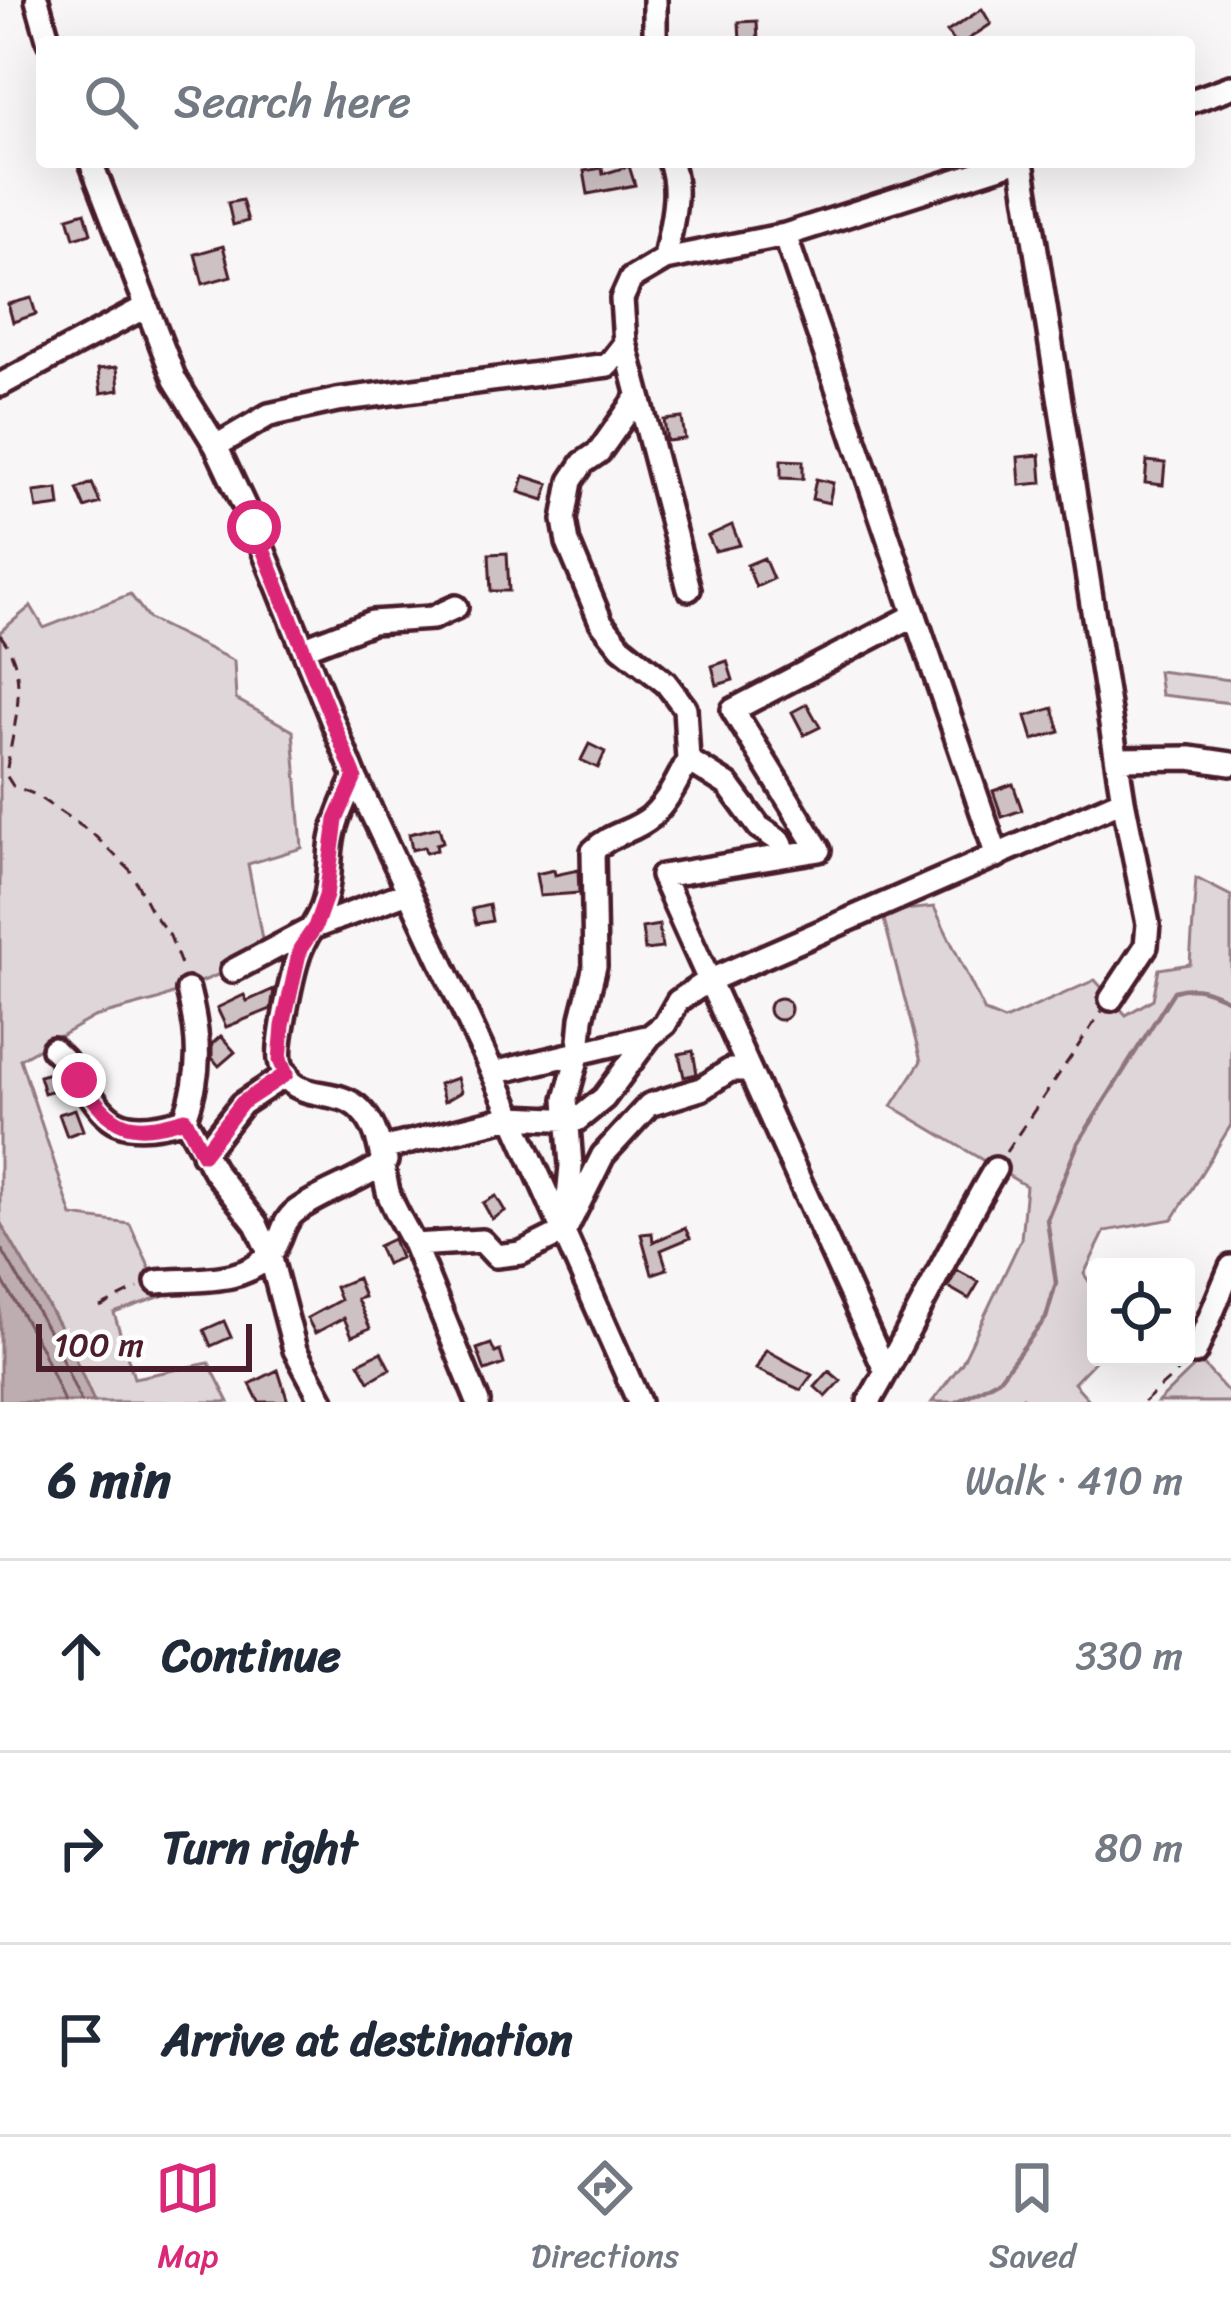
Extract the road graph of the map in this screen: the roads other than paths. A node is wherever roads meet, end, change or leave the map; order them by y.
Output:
1 (37, 0) edge
2 (655, 0) edge
3 (48, 36) edge
4 (655, 36) edge
5 (1231, 87) edge
6 (1195, 100) edge
7 (93, 168) edge
8 (672, 168) edge
9 (999, 168) edge
10 (1019, 168) edge
11 (785, 235) junction
12 (665, 259) junction
13 (147, 306) junction
14 (625, 343) junction
15 (0, 386) edge
16 (637, 398) junction
17 (216, 446) junction
18 (689, 589) dead end
19 (456, 607) dead end
20 (913, 616) junction
21 (305, 648) junction
22 (1117, 759) junction
23 (688, 760) junction
24 (1231, 764) edge
25 (355, 777) junction
26 (1123, 800) junction
27 (786, 855) junction
28 (998, 856) junction
29 (408, 892) junction
30 (315, 927) junction
31 (232, 971) dead end
32 (708, 980) junction
33 (188, 990) road end
34 (1111, 999) road end
35 (650, 1036) junction
36 (53, 1049) dead end
37 (579, 1052) junction
38 (748, 1070) junction
39 (493, 1073) junction
40 (286, 1074) junction
41 (604, 1098) junction
42 (649, 1105) junction
43 (511, 1118) junction
44 (185, 1119) junction
45 (568, 1120) junction
46 (203, 1154) junction
47 (384, 1155) junction
48 (995, 1169) road end
49 (565, 1231) junction
50 (414, 1245) junction
51 (270, 1255) junction
52 (1231, 1267) edge
53 (158, 1282) road end
54 (1195, 1353) dead end
55 (886, 1372) junction
56 (323, 1402) edge
57 (478, 1402) edge
58 (639, 1402) edge
59 (869, 1402) edge

1 - 3 street
2 - 4 street
5 - 6 street
7 - 13 street
8 - 12 street
9 - 11 street
10 - 22 street
11 - 12 street
11 - 20 street
12 - 14 street
13 - 15 street
13 - 17 street
14 - 16 street
14 - 17 street
16 - 18 street
16 - 23 street
17 - 21 street
19 - 21 street
20 - 27 street
20 - 28 street
21 - 25 street
22 - 24 street
22 - 26 street
23 - 27 street
23 - 37 street
25 - 29 street
25 - 30 street
26 - 28 street
26 - 34 street
27 - 32 street
28 - 32 street
29 - 30 street
29 - 39 street
30 - 31 street
30 - 40 street
32 - 35 street
32 - 38 street
33 - 44 street
35 - 37 street
35 - 41 street
36 - 44 street
37 - 39 street
37 - 45 street
38 - 42 street
38 - 55 street
39 - 43 street
40 - 46 street
40 - 47 street
41 - 42 street
41 - 45 street
42 - 49 street
43 - 45 street
43 - 47 street
43 - 49 street
44 - 46 street
45 - 49 street
46 - 51 street
47 - 50 street
47 - 51 street
48 - 55 street
49 - 50 street
49 - 58 street
50 - 57 street
51 - 53 street
51 - 56 street
52 - 54 street
55 - 59 street

